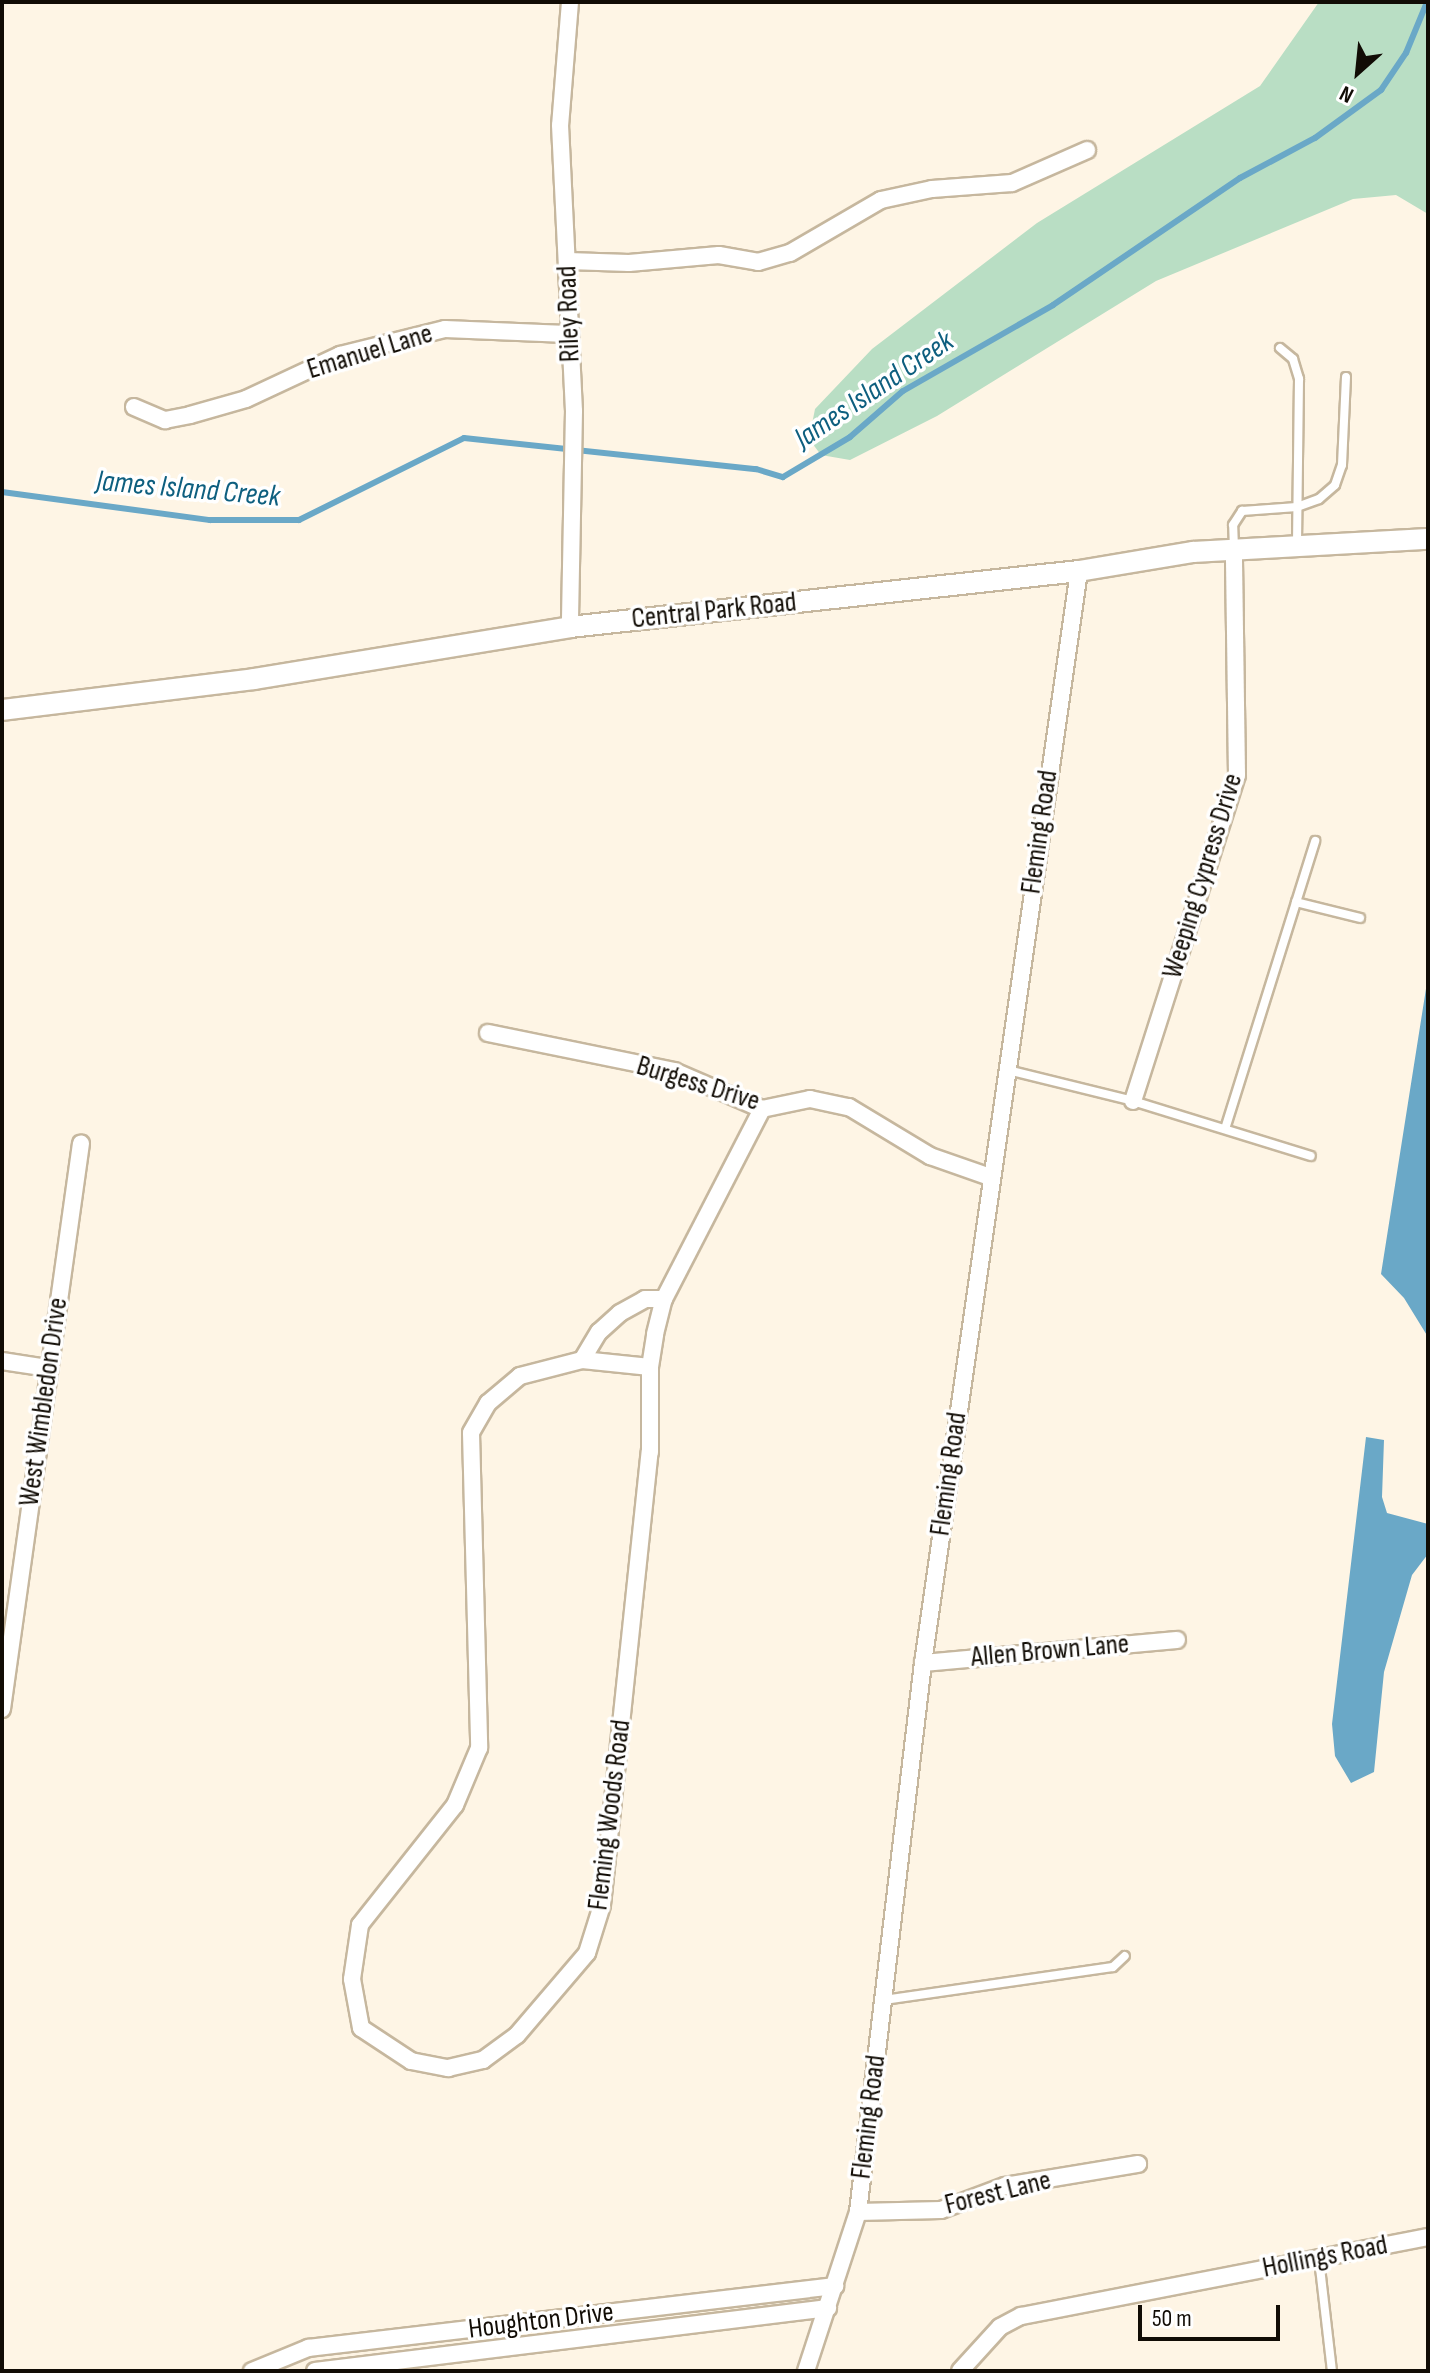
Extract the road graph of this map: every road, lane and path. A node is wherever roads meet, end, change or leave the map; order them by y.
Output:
1 (570, 2) edge
2 (1087, 150) dead end
3 (568, 261) junction
4 (567, 334) junction
5 (1280, 348) dead end
6 (1346, 377) dead end
7 (134, 407) dead end
8 (1297, 507) junction
9 (1428, 539) edge
10 (1297, 547) junction
11 (1234, 549) junction
12 (1079, 571) junction
13 (570, 627) junction
14 (2, 710) edge
15 (1315, 841) dead end
16 (1296, 902) junction
17 (1360, 918) dead end
18 (488, 1033) dead end
19 (1005, 1069) junction
20 (1133, 1101) junction
21 (762, 1109) junction
22 (1225, 1129) junction
23 (81, 1143) dead end
24 (1311, 1156) dead end
25 (990, 1177) junction
26 (664, 1299) junction
27 (582, 1360) junction
28 (2, 1361) edge
29 (650, 1367) junction
30 (48, 1368) junction
31 (1177, 1640) dead end
32 (923, 1663) junction
33 (2, 1709) edge
34 (1125, 1956) dead end
35 (883, 2000) junction
36 (1138, 2164) dead end
37 (858, 2212) junction
38 (1428, 2237) edge
39 (1319, 2258) junction
40 (835, 2286) junction
41 (713, 2300) junction
42 (828, 2308) junction
43 (527, 2322) junction
44 (715, 2322) junction
45 (528, 2345) junction
46 (331, 2346) junction
47 (335, 2369) junction
48 (252, 2371) edge
49 (315, 2371) edge
50 (806, 2371) edge
51 (960, 2371) edge
52 (1332, 2371) edge

1 - 3 street, Riley Road
2 - 3 street
3 - 4 street, Riley Road
4 - 7 street, Emanuel Lane
4 - 13 street, Riley Road
5 - 8 lane
6 - 8 lane
8 - 10 lane
8 - 11 lane
9 - 10 street, Central Park Road
10 - 11 street, Central Park Road
11 - 12 street, Central Park Road
11 - 20 street, Weeping Cypress Drive
12 - 13 street, Central Park Road
12 - 19 street, Fleming Road
13 - 14 street, Central Park Road
15 - 16 lane
16 - 17 lane
16 - 22 lane
18 - 21 street, Burgess Drive
19 - 20 lane
19 - 25 street, Fleming Road
20 - 22 lane
21 - 25 street, Burgess Drive
21 - 26 street, Fleming Woods Road
22 - 24 lane
23 - 30 street, West Wimbledon Drive
25 - 32 street, Fleming Road
26 - 27 street
26 - 29 street, Fleming Woods Road
27 - 29 street, Fleming Woods Road
27 - 29 street, Fleming Woods Road
28 - 30 street
30 - 33 street, West Wimbledon Drive
31 - 32 street, Allen Brown Lane
32 - 35 street, Fleming Road
34 - 35 lane
35 - 37 street, Fleming Road
36 - 37 street, Forest Lane
37 - 40 street, Fleming Road
38 - 39 street, Hollings Road
39 - 51 street, Hollings Road
39 - 52 lane
40 - 41 street, Houghton Drive
40 - 42 street, Fleming Road
41 - 43 street, Houghton Drive
41 - 44 lane
42 - 44 street, Houghton Drive
42 - 50 street, Fleming Road
43 - 45 lane
43 - 46 street, Houghton Drive
44 - 45 street, Houghton Drive
45 - 47 street, Houghton Drive
46 - 47 lane
46 - 48 street, Houghton Drive
47 - 49 street, Houghton Drive

